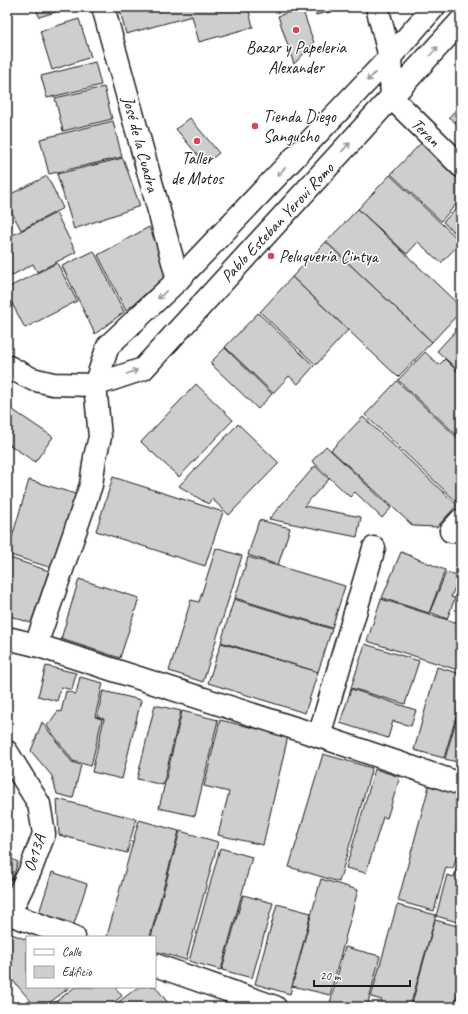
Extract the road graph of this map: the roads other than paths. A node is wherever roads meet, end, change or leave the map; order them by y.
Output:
1 (103, 7) edge
2 (377, 7) edge
3 (434, 7) edge
4 (461, 21) edge
5 (390, 57) junction
6 (392, 98) junction
7 (461, 166) edge
8 (178, 280) junction
9 (7, 366) edge
10 (95, 385) junction
11 (374, 548) dead end
12 (7, 638) edge
13 (36, 645) junction
14 (319, 736) junction
15 (7, 752) edge
16 (461, 784) edge
17 (8, 915) edge
18 (71, 936) edge
19 (156, 965) edge
20 (275, 1007) edge

1 - 8 street, José de la Cuadra
2 - 5 street
3 - 5 street, Pablo Esteban Yerovi Romo
6 -> 4 street, Pablo Esteban Yerovi Romo
5 - 6 street
5 -> 8 street, Pablo Esteban Yerovi Romo
6 - 7 street, Teran
10 -> 6 street, Pablo Esteban Yerovi Romo
8 -> 10 street, Pablo Esteban Yerovi Romo
9 - 10 street, Pablo Esteban Yerovi Romo
10 - 13 street
11 - 14 street
12 - 13 street
13 - 14 street
14 - 16 street
15 - 17 street, Oe13A
17 - 18 street, Oe13A
19 - 20 street

